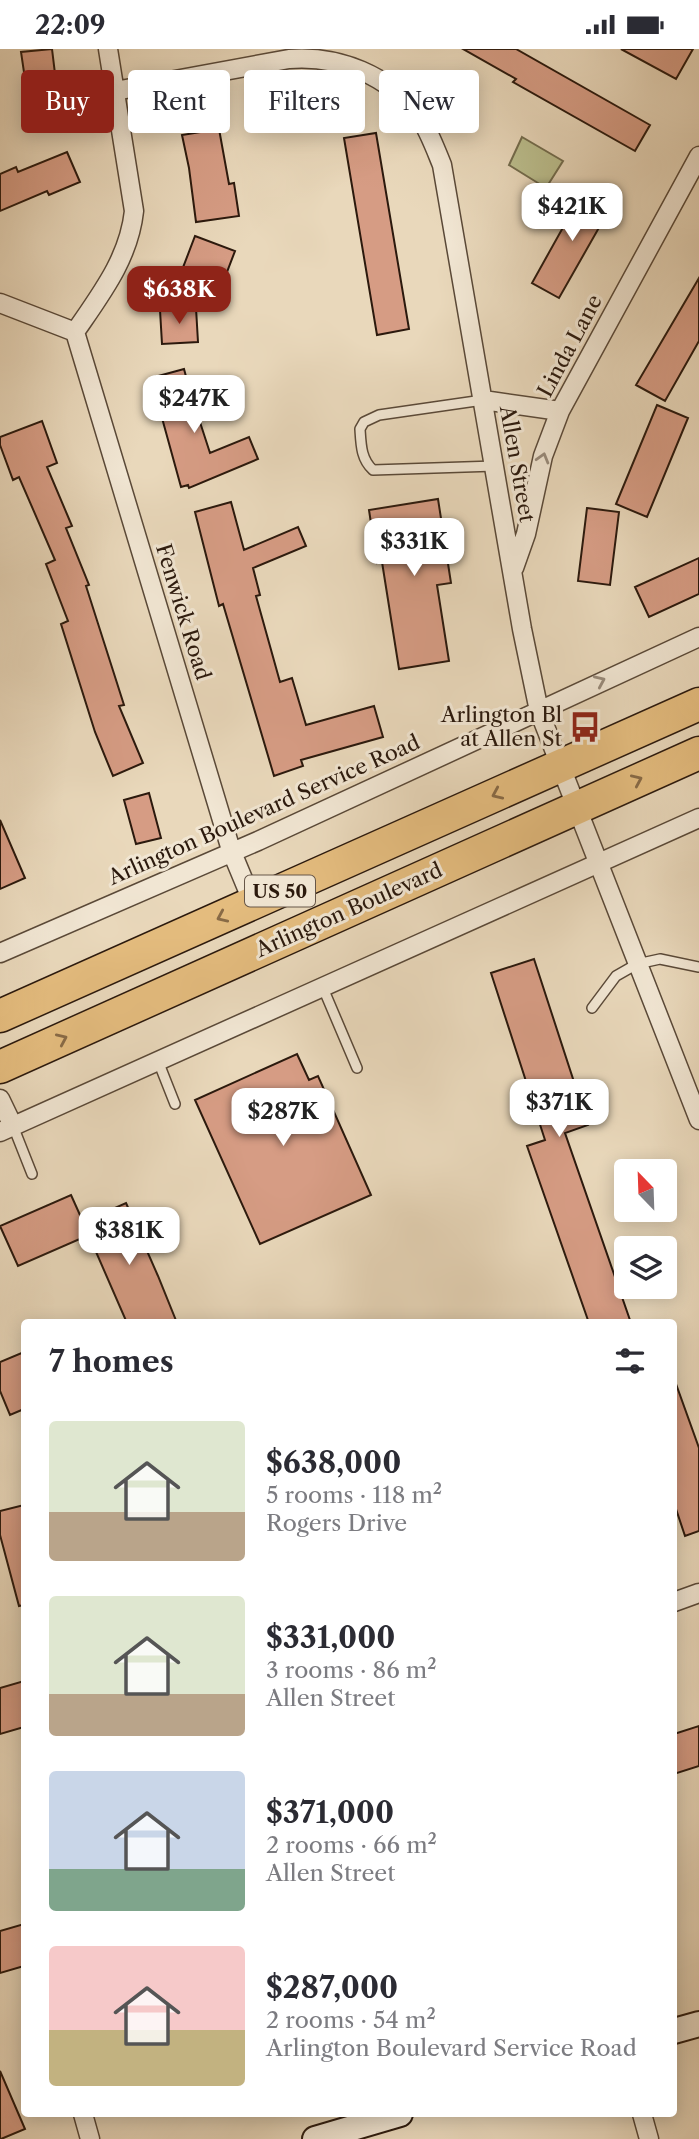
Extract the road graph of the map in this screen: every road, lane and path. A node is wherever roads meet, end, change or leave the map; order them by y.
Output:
1 (108, 49) edge
2 (116, 91) junction
3 (699, 156) edge
4 (0, 303) edge
5 (75, 332) junction
6 (483, 400) junction
7 (560, 411) junction
8 (495, 466) junction
9 (513, 571) junction
10 (699, 637) edge
11 (699, 704) edge
12 (539, 711) junction
13 (699, 753) edge
14 (559, 766) junction
15 (576, 808) junction
16 (699, 818) edge
17 (231, 850) junction
18 (598, 865) junction
19 (253, 903) junction
20 (0, 953) edge
21 (637, 964) junction
22 (699, 967) edge
23 (323, 988) junction
24 (592, 1008) dead end
25 (0, 1016) edge
26 (158, 1061) junction
27 (0, 1067) edge
28 (357, 1067) dead end
29 (0, 1099) edge
30 (175, 1104) dead end
31 (699, 1120) edge
32 (6, 1129) edge
33 (32, 1174) dead end
34 (699, 1593) edge
35 (677, 1601) edge
36 (699, 2024) edge
37 (677, 2030) edge
38 (84, 2117) edge
39 (390, 2117) edge
40 (643, 2117) edge
41 (90, 2139) edge
42 (315, 2139) edge
43 (649, 2139) edge

1 - 2 street
2 - 5 street
2 - 6 street, Allen Street
3 - 7 street, Linda Lane
4 - 5 street
5 - 17 street, Fenwick Road
6 - 7 street
6 - 8 street, Allen Street
6 - 8 lane
9 -> 7 street, Linda Lane
8 - 9 street, Allen Street
9 - 12 street, Allen Street
12 -> 10 street, Arlington Boulevard Service Road
11 - 14 highway, US 50
12 - 14 street, Allen Street
12 - 17 street, Arlington Boulevard Service Road
15 -> 13 highway, Arlington Boulevard / US 50
14 - 15 street, Allen Street
14 -> 19 highway, US 50
15 - 18 street, Allen Street
27 -> 15 highway, Arlington Boulevard / US 50
16 - 18 street
17 - 19 street, Fenwick Road
17 - 20 street, Arlington Boulevard Service Road
18 - 21 street, Allen Street
18 - 23 street
19 -> 25 highway, US 50
21 - 22 lane
21 - 24 lane
21 - 31 street, Allen Street
23 - 26 street
23 - 28 lane
26 - 30 lane
26 - 32 street
29 - 32 street
32 - 33 lane
34 - 35 street
36 - 37 street
38 - 41 street
39 - 42 street
40 - 43 street

